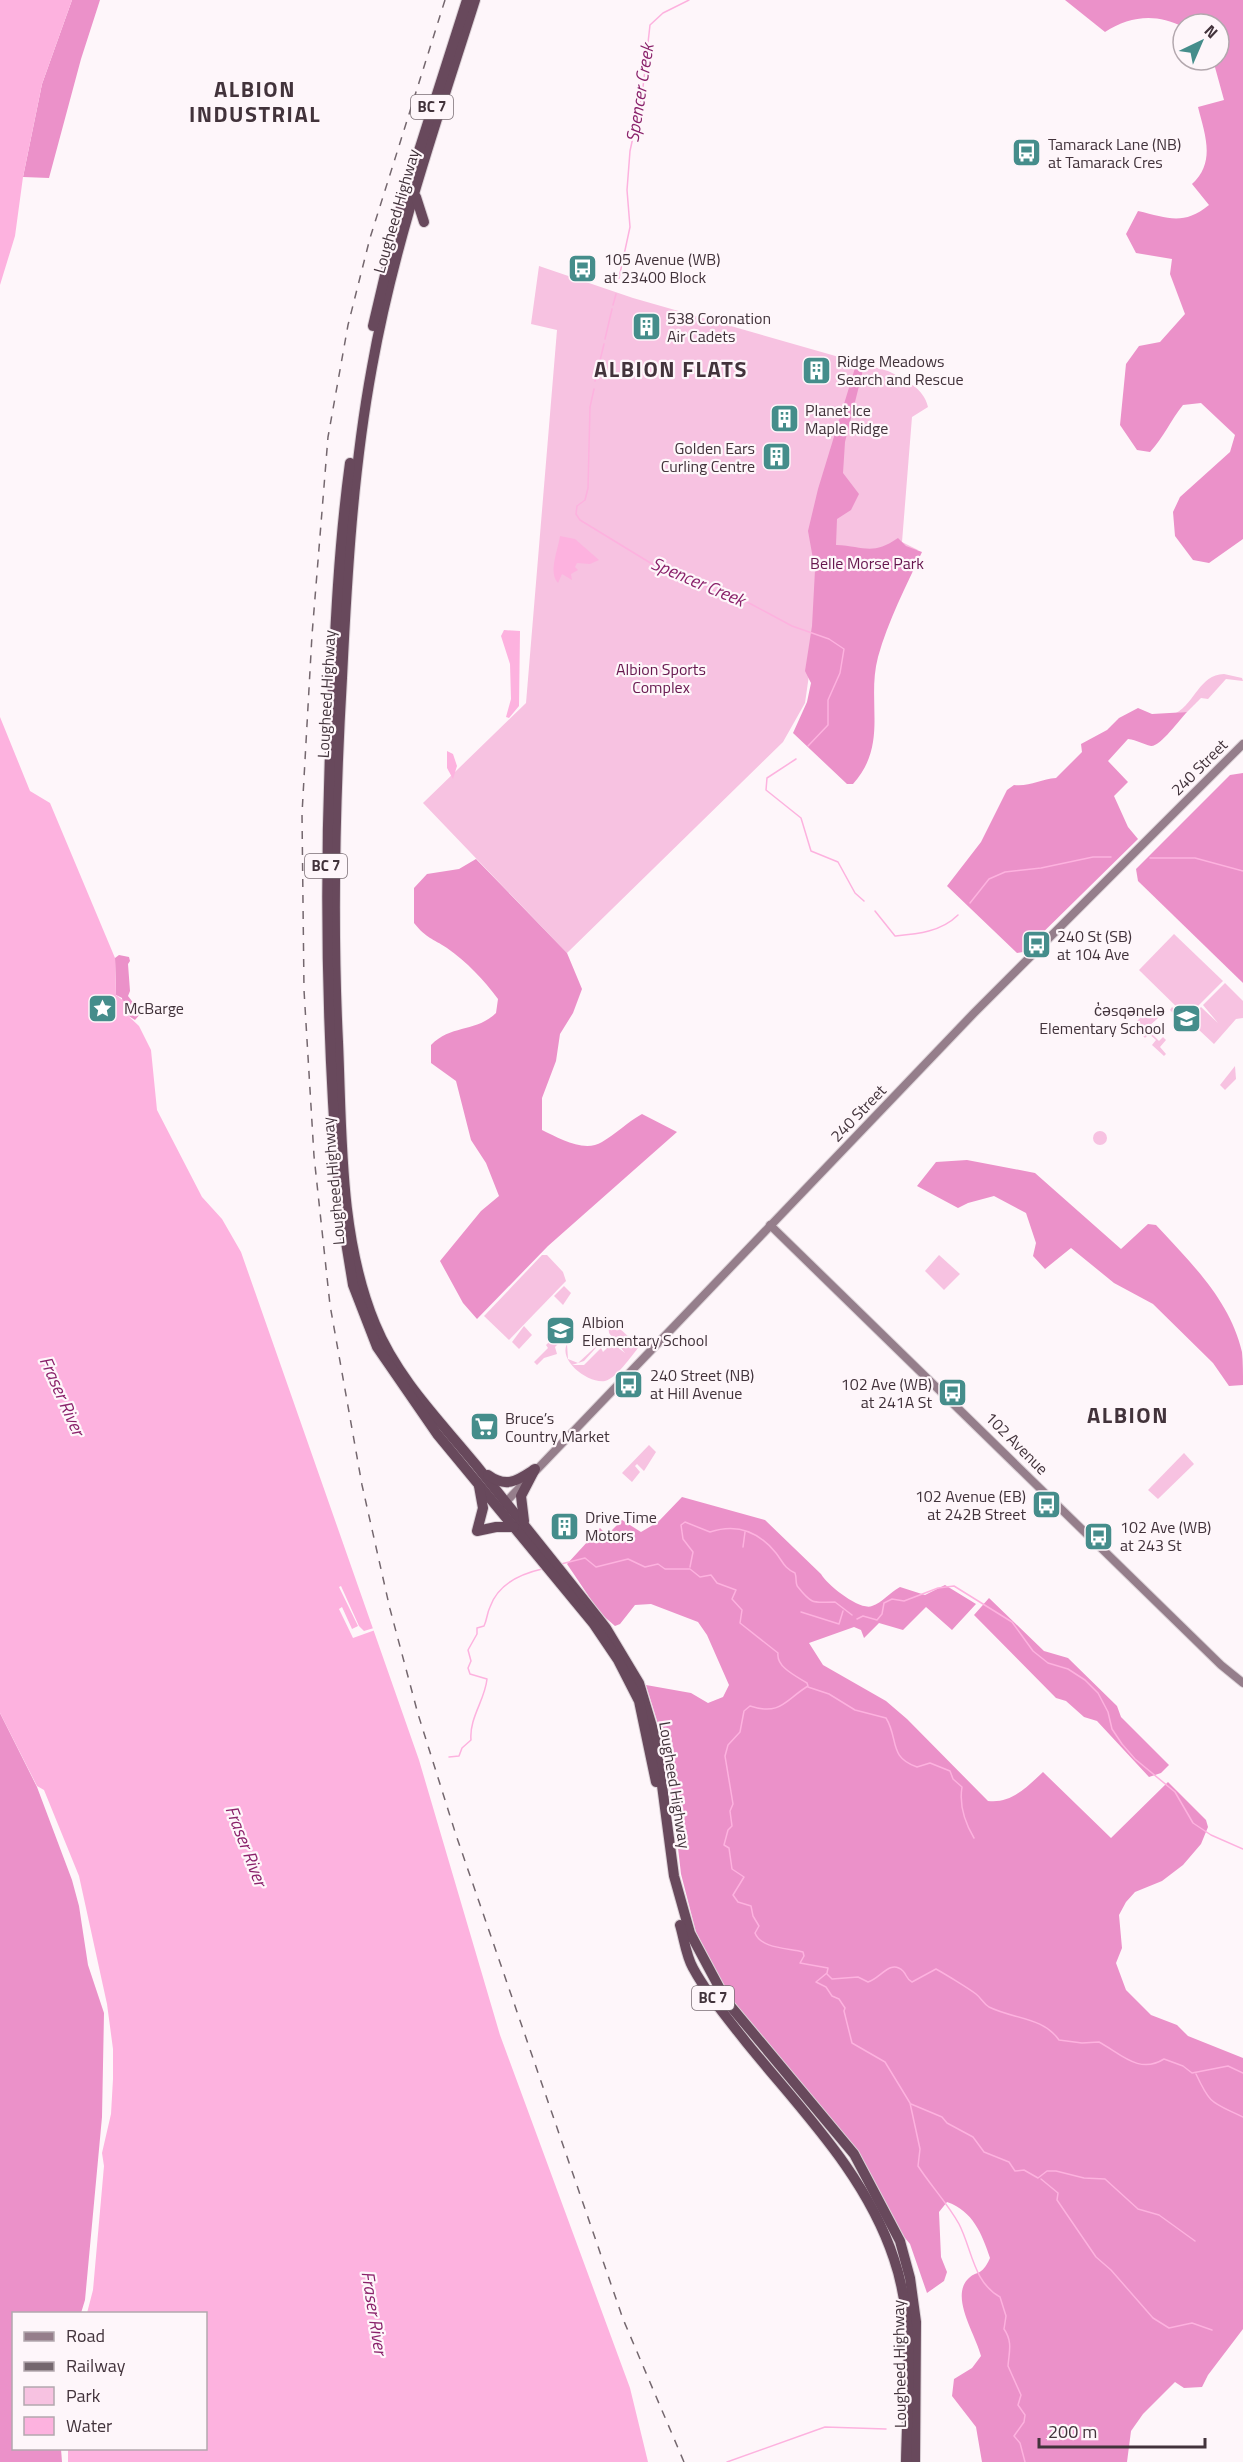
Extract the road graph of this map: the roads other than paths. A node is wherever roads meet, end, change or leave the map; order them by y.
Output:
1 (467, 0) edge
2 (475, 0) edge
3 (416, 194) junction
4 (424, 222) dead end
5 (1243, 744) edge
6 (770, 1225) junction
7 (478, 1468) junction
8 (535, 1469) junction
9 (478, 1483) junction
10 (503, 1506) junction
11 (520, 1527) junction
12 (1243, 1683) edge
13 (906, 2462) edge
14 (915, 2462) edge

1 - 9 highway, Lougheed Highway / BC 7
2 - 3 highway, Lougheed Highway / BC 7
3 - 4 highway
3 - 7 highway, Lougheed Highway / BC 7
5 - 6 main road, 240 Street
6 - 8 main road, 240 Street
6 - 12 main road, 102 Avenue
7 - 8 highway
7 - 10 highway, Lougheed Highway / BC 7
8 - 10 main road, 240 Street
8 - 11 highway
9 - 10 highway, Lougheed Highway / BC 7
9 - 11 highway
10 - 11 highway, Lougheed Highway / BC 7
11 - 13 highway, Lougheed Highway / BC 7
11 - 14 highway, Lougheed Highway / BC 7

